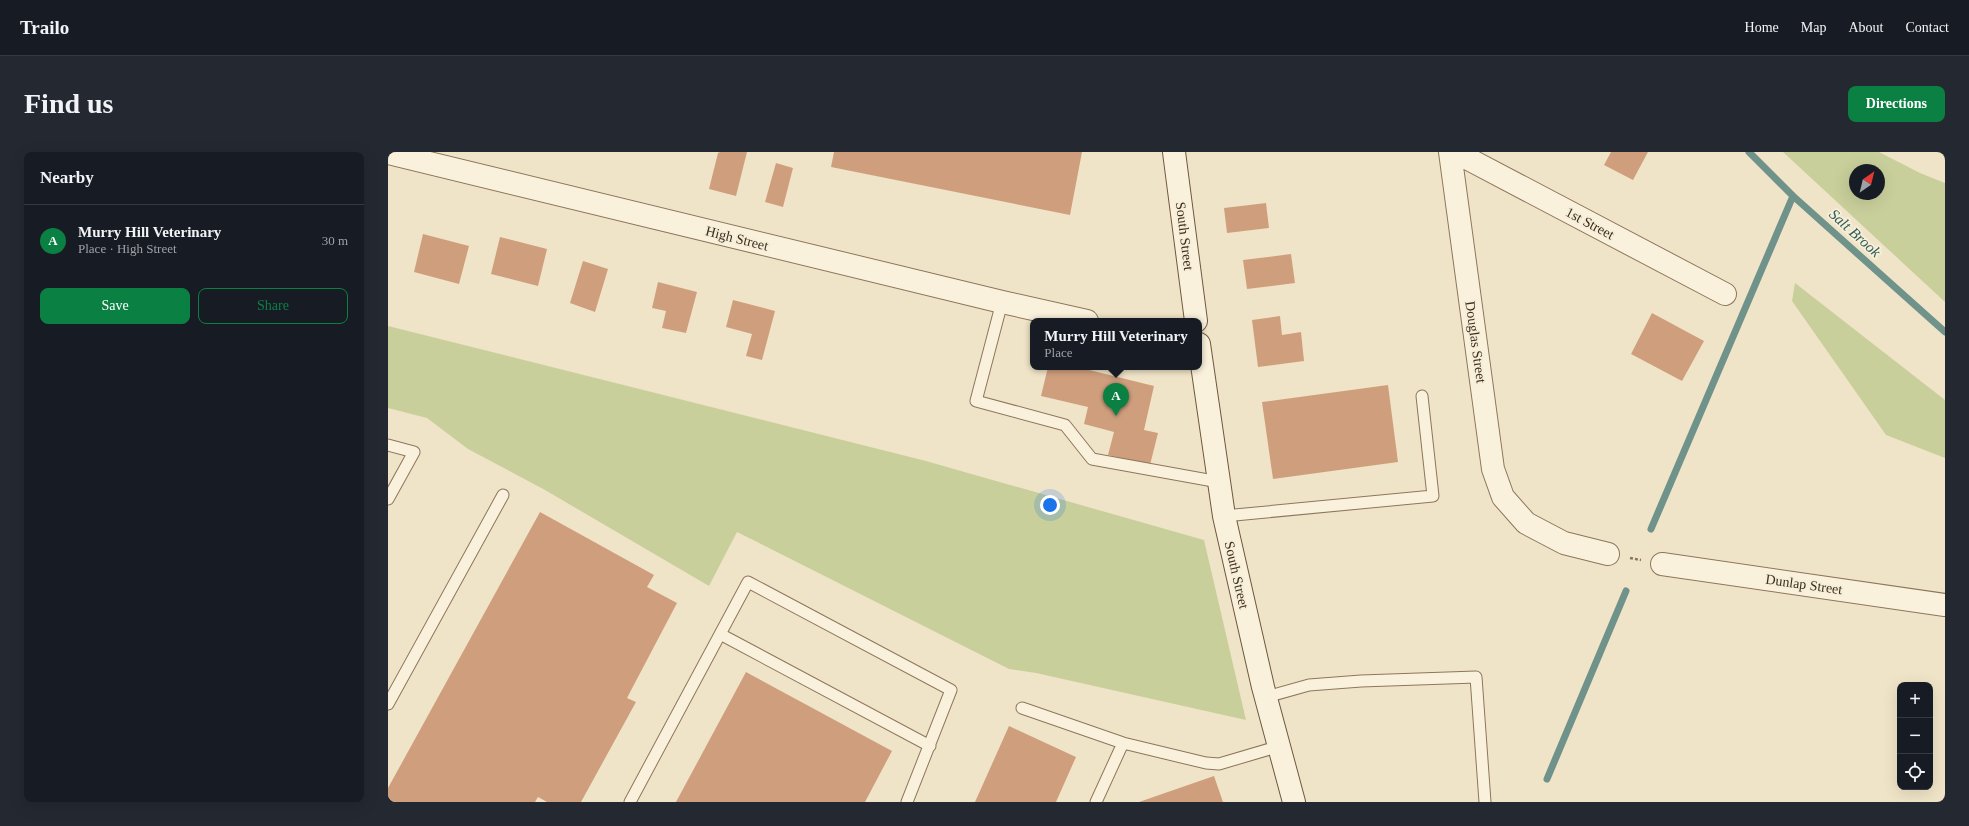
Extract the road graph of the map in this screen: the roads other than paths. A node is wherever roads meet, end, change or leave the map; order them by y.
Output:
1 (1174, 152) edge
2 (1450, 152) edge
3 (1455, 152) edge
4 (388, 153) edge
5 (1726, 294) dead end
6 (1002, 302) junction
7 (1074, 318) edge
8 (1196, 318) edge
9 (1202, 366) edge
10 (1422, 396) dead end
11 (388, 445) edge
12 (1219, 482) junction
13 (503, 495) dead end
14 (388, 499) edge
15 (1224, 516) junction
16 (1608, 554) road end
17 (1662, 564) road end
18 (1945, 604) edge
19 (720, 634) junction
20 (1266, 698) junction
21 (388, 704) edge
22 (1022, 708) dead end
23 (1123, 743) junction
24 (930, 746) junction
25 (1280, 746) junction
26 (630, 802) edge
27 (907, 802) edge
28 (1096, 802) edge
29 (1294, 802) edge
30 (1485, 802) edge

1 - 8 street, South Street
2 - 16 street, Douglas Street
3 - 5 street, 1st Street
4 - 6 street, High Street
6 - 7 street, High Street
6 - 12 lane
9 - 12 street, South Street
10 - 15 lane
11 - 14 lane
12 - 15 street, South Street
13 - 21 lane
15 - 20 street, South Street
17 - 18 street, Dunlap Street
19 - 24 lane
19 - 24 lane
19 - 26 lane
20 - 25 street, South Street
20 - 30 lane
22 - 23 lane
23 - 25 lane
23 - 28 lane
24 - 27 lane
25 - 29 street, South Street

